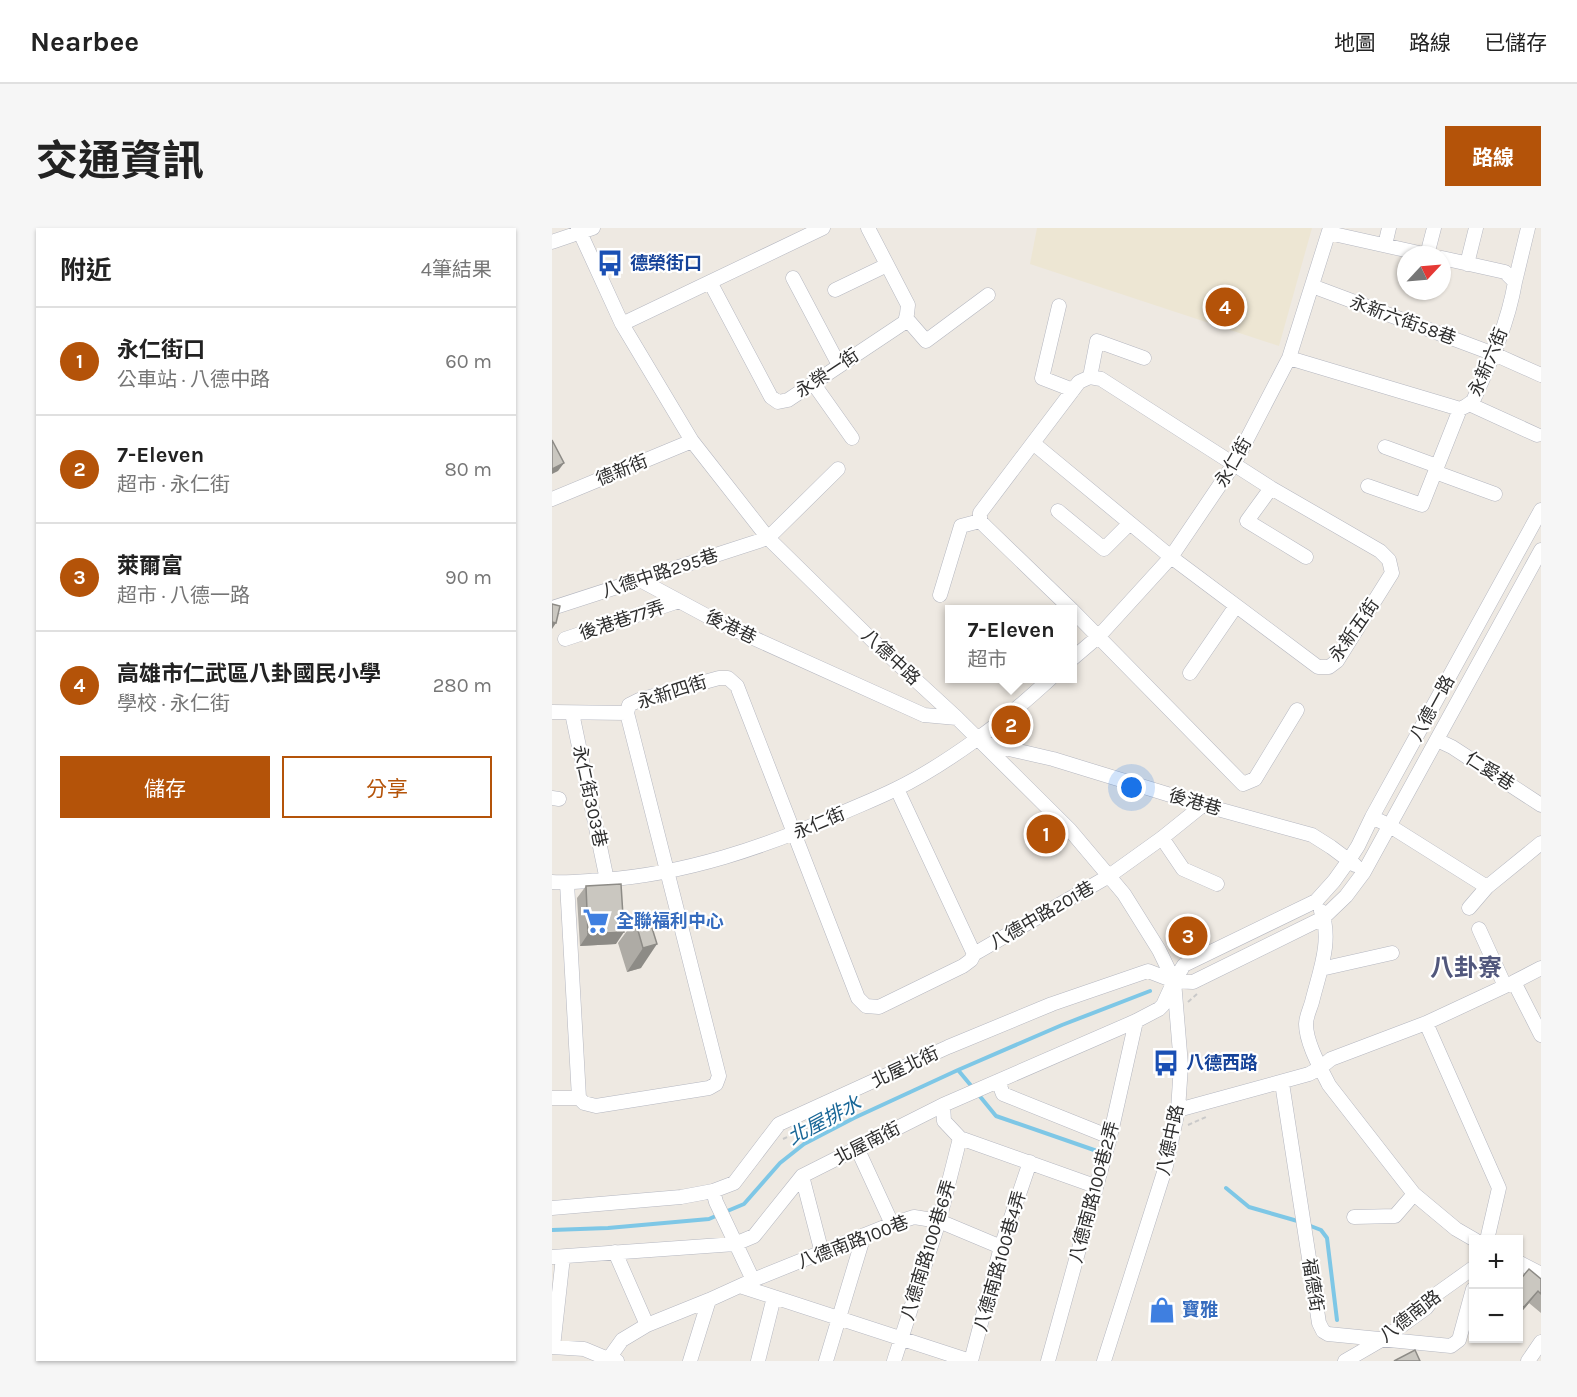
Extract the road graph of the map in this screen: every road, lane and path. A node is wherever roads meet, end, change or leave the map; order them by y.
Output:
1 (823, 228) edge
2 (868, 228) edge
3 (1389, 228) edge
4 (1434, 228) edge
5 (1476, 228) edge
6 (1528, 228) edge
7 (584, 229) edge
8 (1330, 231) edge
9 (552, 242) edge
10 (1385, 246) junction
11 (1429, 246) edge
12 (1397, 249) edge
13 (1451, 260) edge
14 (1467, 264) junction
15 (887, 265) junction
16 (793, 278) dead end
17 (710, 282) junction
18 (1515, 282) junction
19 (1312, 286) junction
20 (835, 290) dead end
21 (988, 295) dead end
22 (1059, 306) dead end
23 (906, 318) junction
24 (622, 324) junction
25 (1494, 354) junction
26 (1144, 358) dead end
27 (1289, 358) junction
28 (839, 365) junction
29 (1541, 375) edge
30 (1090, 377) junction
31 (813, 383) junction
32 (1073, 390) junction
33 (1464, 406) junction
34 (1537, 435) dead end
35 (852, 438) dead end
36 (692, 441) junction
37 (1033, 444) junction
38 (1385, 447) dead end
39 (1234, 464) junction
40 (837, 469) dead end
41 (1436, 469) junction
42 (1368, 486) dead end
43 (1271, 488) junction
44 (1495, 494) dead end
45 (552, 499) edge
46 (1541, 510) edge
47 (1058, 511) dead end
48 (981, 521) junction
49 (1130, 523) junction
50 (768, 538) junction
51 (1541, 550) edge
52 (1171, 557) junction
53 (1306, 557) dead end
54 (640, 580) junction
55 (940, 595) dead end
56 (679, 601) junction
57 (1067, 605) edge
58 (1236, 606) junction
59 (552, 608) edge
60 (1077, 615) edge
61 (1099, 636) junction
62 (565, 639) dead end
63 (1077, 655) edge
64 (1190, 674) dead end
65 (1046, 683) edge
66 (1297, 710) dead end
67 (552, 712) edge
68 (572, 713) junction
69 (627, 713) junction
70 (957, 718) junction
71 (979, 740) junction
72 (1437, 740) junction
73 (897, 789) junction
74 (1203, 805) junction
75 (1541, 805) edge
76 (1372, 817) junction
77 (1390, 826) junction
78 (794, 834) junction
79 (1162, 838) junction
80 (1541, 843) edge
81 (1349, 860) junction
82 (667, 872) junction
83 (1364, 872) junction
84 (1109, 876) junction
85 (607, 880) junction
86 (552, 882) edge
87 (567, 883) junction
88 (1217, 884) dead end
89 (1487, 887) junction
90 (1316, 901) junction
91 (1469, 908) dead end
92 (1323, 918) junction
93 (1479, 929) dead end
94 (1392, 952) dead end
95 (974, 954) junction
96 (1541, 968) edge
97 (1321, 969) junction
98 (1174, 981) junction
99 (1509, 984) junction
100 (1136, 1021) junction
101 (1426, 1023) junction
102 (1541, 1035) edge
103 (1320, 1068) junction
104 (995, 1082) junction
105 (1282, 1083) junction
106 (552, 1098) edge
107 (579, 1098) junction
108 (859, 1103) dead end
109 (943, 1105) junction
110 (1178, 1110) junction
111 (1206, 1117) dead end
112 (1185, 1126) dead end
113 (1110, 1137) junction
114 (960, 1138) junction
115 (777, 1142) dead end
116 (857, 1148) junction
117 (1030, 1162) junction
118 (802, 1176) junction
119 (1095, 1186) junction
120 (1414, 1194) junction
121 (714, 1196) junction
122 (552, 1208) edge
123 (1354, 1217) dead end
124 (939, 1221) junction
125 (892, 1224) junction
126 (864, 1235) junction
127 (1488, 1235) edge
128 (1469, 1236) edge
129 (733, 1238) junction
130 (1001, 1248) junction
131 (615, 1252) junction
132 (822, 1253) junction
133 (558, 1257) edge
134 (1523, 1265) edge
135 (1469, 1271) edge
136 (1541, 1274) edge
137 (753, 1280) junction
138 (740, 1286) junction
139 (774, 1297) junction
140 (710, 1300) junction
141 (1469, 1304) edge
142 (839, 1318) junction
143 (647, 1325) junction
144 (901, 1339) junction
145 (1383, 1339) junction
146 (1541, 1342) edge
147 (552, 1347) edge
148 (1358, 1357) edge
149 (611, 1360) edge
150 (690, 1361) edge
151 (758, 1361) edge
152 (826, 1361) edge
153 (894, 1361) edge
154 (971, 1361) edge
155 (1048, 1361) edge
156 (1104, 1361) edge
157 (1345, 1361) edge
158 (1528, 1361) edge

1 - 17 street
2 - 15 street
3 - 10 street
4 - 11 street
5 - 14 street
6 - 18 street, 永新六街
7 - 9 street
7 - 24 street, 八德中路
8 - 10 street
8 - 19 street, 永仁街
10 - 12 street
13 - 14 street
14 - 18 street
15 - 20 street
15 - 23 street
16 - 28 street
17 - 24 street
17 - 31 street, 永榮一街
18 - 25 street, 永新六街
19 - 25 street, 永新六街58巷
19 - 27 street, 永仁街
21 - 23 street
22 - 32 street
23 - 28 street, 永榮一街
24 - 36 street, 八德中路
25 - 29 street, 永新六街58巷
25 - 33 street, 永新六街
26 - 30 street
27 - 33 street, 永新六街
27 - 39 street, 永仁街
28 - 31 street, 永榮一街
30 - 32 street
30 - 39 street, 永新五街
31 - 35 street
32 - 37 street
33 - 34 street
33 - 41 street
36 - 45 street, 德新街
36 - 50 street, 八德中路
37 - 48 street
37 - 49 street, 永新五街
38 - 41 street
39 - 43 street, 永新五街
39 - 52 street, 永仁街
40 - 50 street
41 - 42 street
41 - 44 street
43 - 53 street
43 - 58 street, 永新五街
46 - 76 street, 八德一路
47 - 49 street
48 - 55 street
48 - 57 street
49 - 52 street, 永新五街
50 - 54 street, 八德中路295巷
50 - 70 street, 八德中路
51 - 72 street, 八德一路
52 - 58 street, 永新五街
52 - 61 street, 永仁街
54 - 56 street, 後港巷
54 - 59 street, 八德中路295巷
56 - 62 street, 後港巷77弄
56 - 70 street, 後港巷
58 - 64 street
60 - 61 street
61 - 63 street, 永仁街
61 - 66 street
65 - 71 street, 永仁街
67 - 68 street
68 - 69 street
68 - 85 street, 永仁街303巷
69 - 78 street, 永新四街
69 - 82 street, 永新四街
70 - 71 street, 八德中路
71 - 73 street, 永仁街
71 - 74 street, 後港巷
71 - 84 street, 八德中路
72 - 75 street, 仁愛巷
72 - 77 street, 八德一路
73 - 78 street, 永仁街
73 - 95 street
74 - 79 street, 八德中路201巷
74 - 81 street, 後港巷
76 - 77 street
76 - 81 street, 八德一路
77 - 83 street, 八德一路
77 - 89 street
78 - 82 street, 永仁街
78 - 95 street, 永新四街
79 - 84 street, 八德中路201巷
79 - 88 street
80 - 89 street
81 - 83 street, 後港巷
81 - 90 street, 八德一路
82 - 85 street, 永仁街
82 - 107 street, 永新四街
83 - 92 street, 八德一路
84 - 95 street, 八德中路201巷
84 - 98 street, 八德中路
85 - 87 street, 永仁街
86 - 87 street, 永仁街
87 - 107 street
89 - 91 street
90 - 92 street
90 - 98 street, 八德一路
92 - 97 street
92 - 98 street, 八德一路
93 - 99 street
94 - 97 street
96 - 99 street
97 - 103 street
98 - 100 street, 北屋南街
98 - 110 street, 八德中路
98 - 121 street, 北屋北街
99 - 101 street
99 - 102 street
100 - 104 street, 北屋南街
100 - 113 street, 八德南路100巷2弄
101 - 103 street
101 - 127 street
103 - 105 street
103 - 120 street
104 - 109 street, 北屋南街
104 - 113 street
105 - 110 street
105 - 145 street, 福德街
106 - 107 street
108 - 115 path
109 - 114 street
109 - 116 street, 北屋南街
110 - 156 street, 八德中路
111 - 112 path
113 - 119 street, 八德南路100巷2弄
114 - 117 street
114 - 124 street, 八德南路100巷6弄
116 - 118 street, 北屋南街
116 - 125 street
117 - 119 street
117 - 130 street, 八德南路100巷4弄
118 - 129 street, 北屋南街
118 - 132 street
119 - 155 street, 八德南路100巷2弄
120 - 123 street
120 - 128 street
121 - 122 street, 北屋北街
121 - 129 street
124 - 125 street, 八德南路100巷
124 - 130 street, 八德南路100巷
124 - 144 street, 八德南路100巷6弄
125 - 126 street, 八德南路100巷
126 - 132 street, 八德南路100巷
126 - 142 street
129 - 131 street, 北屋南街
129 - 137 street
130 - 154 street, 八德南路100巷4弄
131 - 133 street, 北屋南街
131 - 143 street
132 - 137 street, 八德南路100巷
133 - 147 street
134 - 136 street
135 - 145 street, 八德南路
137 - 138 street, 八德南路100巷
138 - 139 street
138 - 140 street, 八德南路100巷
139 - 142 street
139 - 151 street
140 - 143 street, 八德南路100巷
140 - 150 street
141 - 145 street, 福德街
142 - 144 street
142 - 152 street
143 - 149 street, 八德南路100巷
144 - 153 street, 八德南路100巷6弄
144 - 154 street
145 - 148 street, 八德南路
146 - 158 street
147 - 149 street, 八德南路100巷
148 - 157 street, 八德南路

